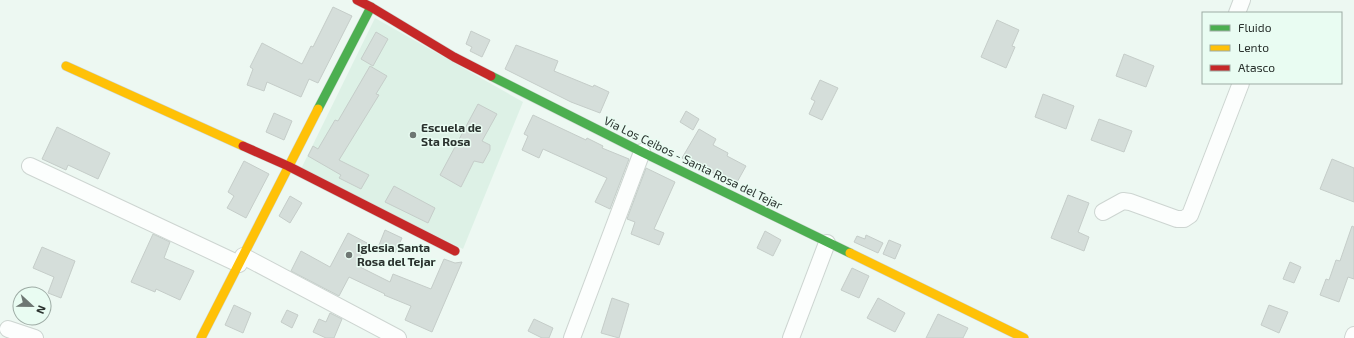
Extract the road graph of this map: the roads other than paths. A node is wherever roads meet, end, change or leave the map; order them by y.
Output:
1 (357, 0) edge
2 (1242, 0) edge
3 (371, 7) junction
4 (1237, 12) edge
5 (66, 66) dead end
6 (1241, 84) edge
7 (642, 152) junction
8 (30, 166) dead end
9 (288, 166) junction
10 (1103, 212) dead end
11 (827, 243) junction
12 (455, 251) dead end
13 (241, 260) junction
14 (8, 329) dead end
15 (1354, 335) edge
16 (35, 338) edge
17 (201, 338) edge
18 (398, 338) edge
19 (572, 338) edge
20 (791, 338) edge
21 (1024, 338) edge
22 (1353, 338) edge

1 - 3 street, Via Los Ceibos - Santa Rosa del Tejar
2 - 4 street
3 - 7 street, Via Los Ceibos - Santa Rosa del Tejar
3 - 9 street
5 - 9 street
6 - 10 street
7 - 11 street, Via Los Ceibos - Santa Rosa del Tejar
7 - 19 street
8 - 13 street
9 - 12 street
9 - 13 street
11 - 20 street
11 - 21 street, Via Los Ceibos - Santa Rosa del Tejar
13 - 17 street
13 - 18 street
14 - 16 street
15 - 22 street

